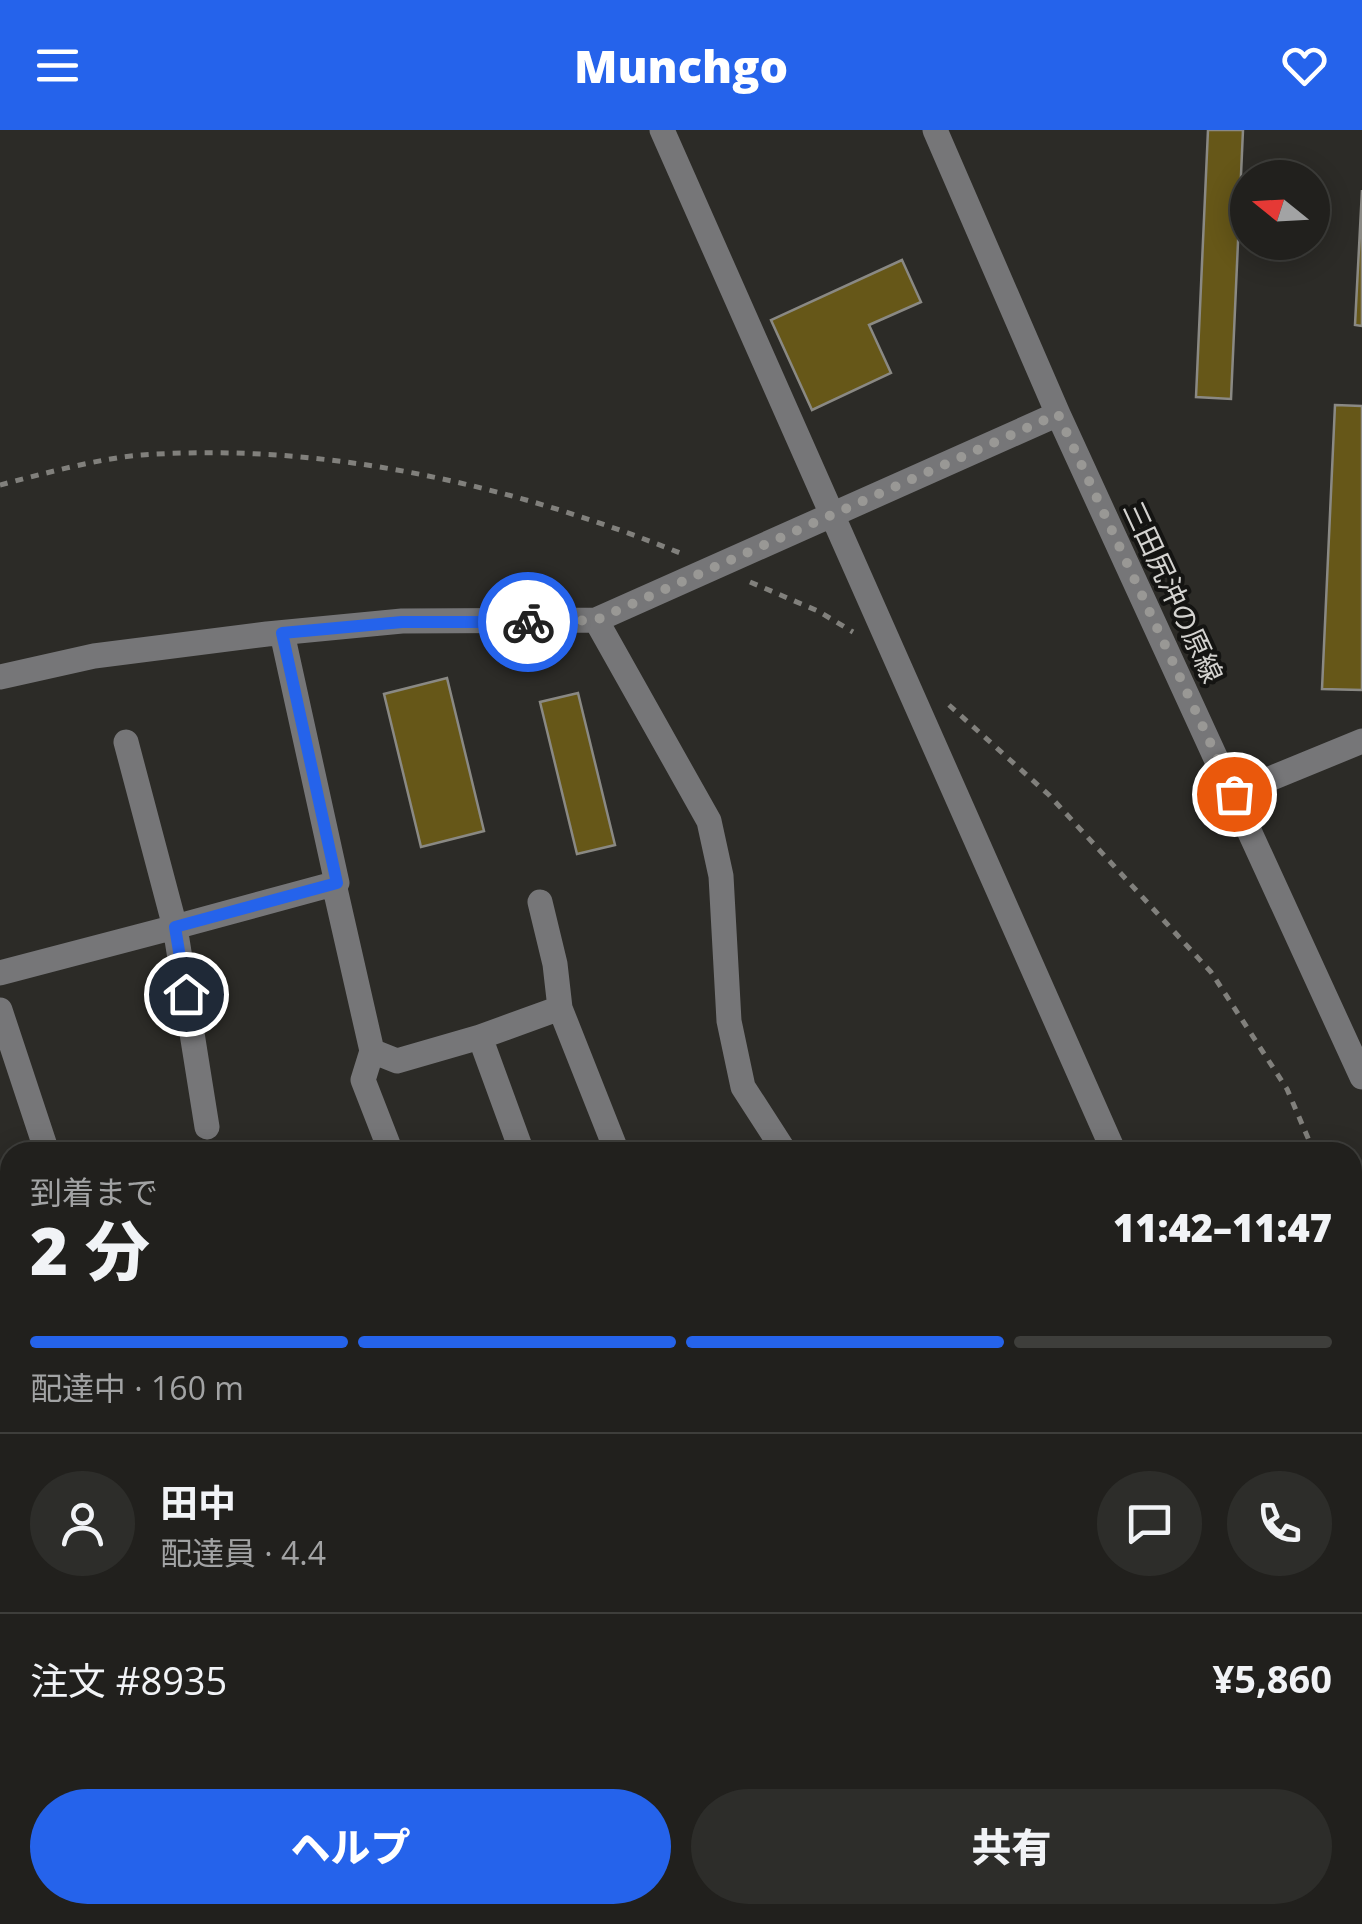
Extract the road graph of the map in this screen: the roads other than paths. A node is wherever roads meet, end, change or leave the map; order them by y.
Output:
1 (662, 130) edge
2 (935, 130) edge
3 (1058, 414) junction
4 (833, 514) junction
5 (596, 620) junction
6 (282, 633) junction
7 (0, 677) edge
8 (1362, 741) edge
9 (126, 742) dead end
10 (1234, 794) junction
11 (334, 884) junction
12 (540, 902) dead end
13 (175, 927) junction
14 (0, 973) edge
15 (560, 1008) junction
16 (0, 1010) edge
17 (480, 1037) junction
18 (372, 1051) junction
19 (1362, 1077) edge
20 (207, 1127) dead end
21 (43, 1142) edge
22 (387, 1142) edge
23 (518, 1142) edge
24 (613, 1142) edge
25 (778, 1142) edge
26 (1110, 1142) edge

1 - 4 street
2 - 3 street, 三田尻沖の原線
3 - 4 street
3 - 10 street, 三田尻沖の原線
4 - 5 street
4 - 26 street
5 - 6 street
5 - 25 street
6 - 7 street
6 - 11 street
8 - 10 street
9 - 13 street
10 - 19 street, 三田尻沖の原線
11 - 13 street
11 - 18 street
12 - 15 street
13 - 14 street
13 - 20 street
15 - 17 street
15 - 24 street
16 - 21 street
17 - 18 street
17 - 23 street
18 - 22 street

